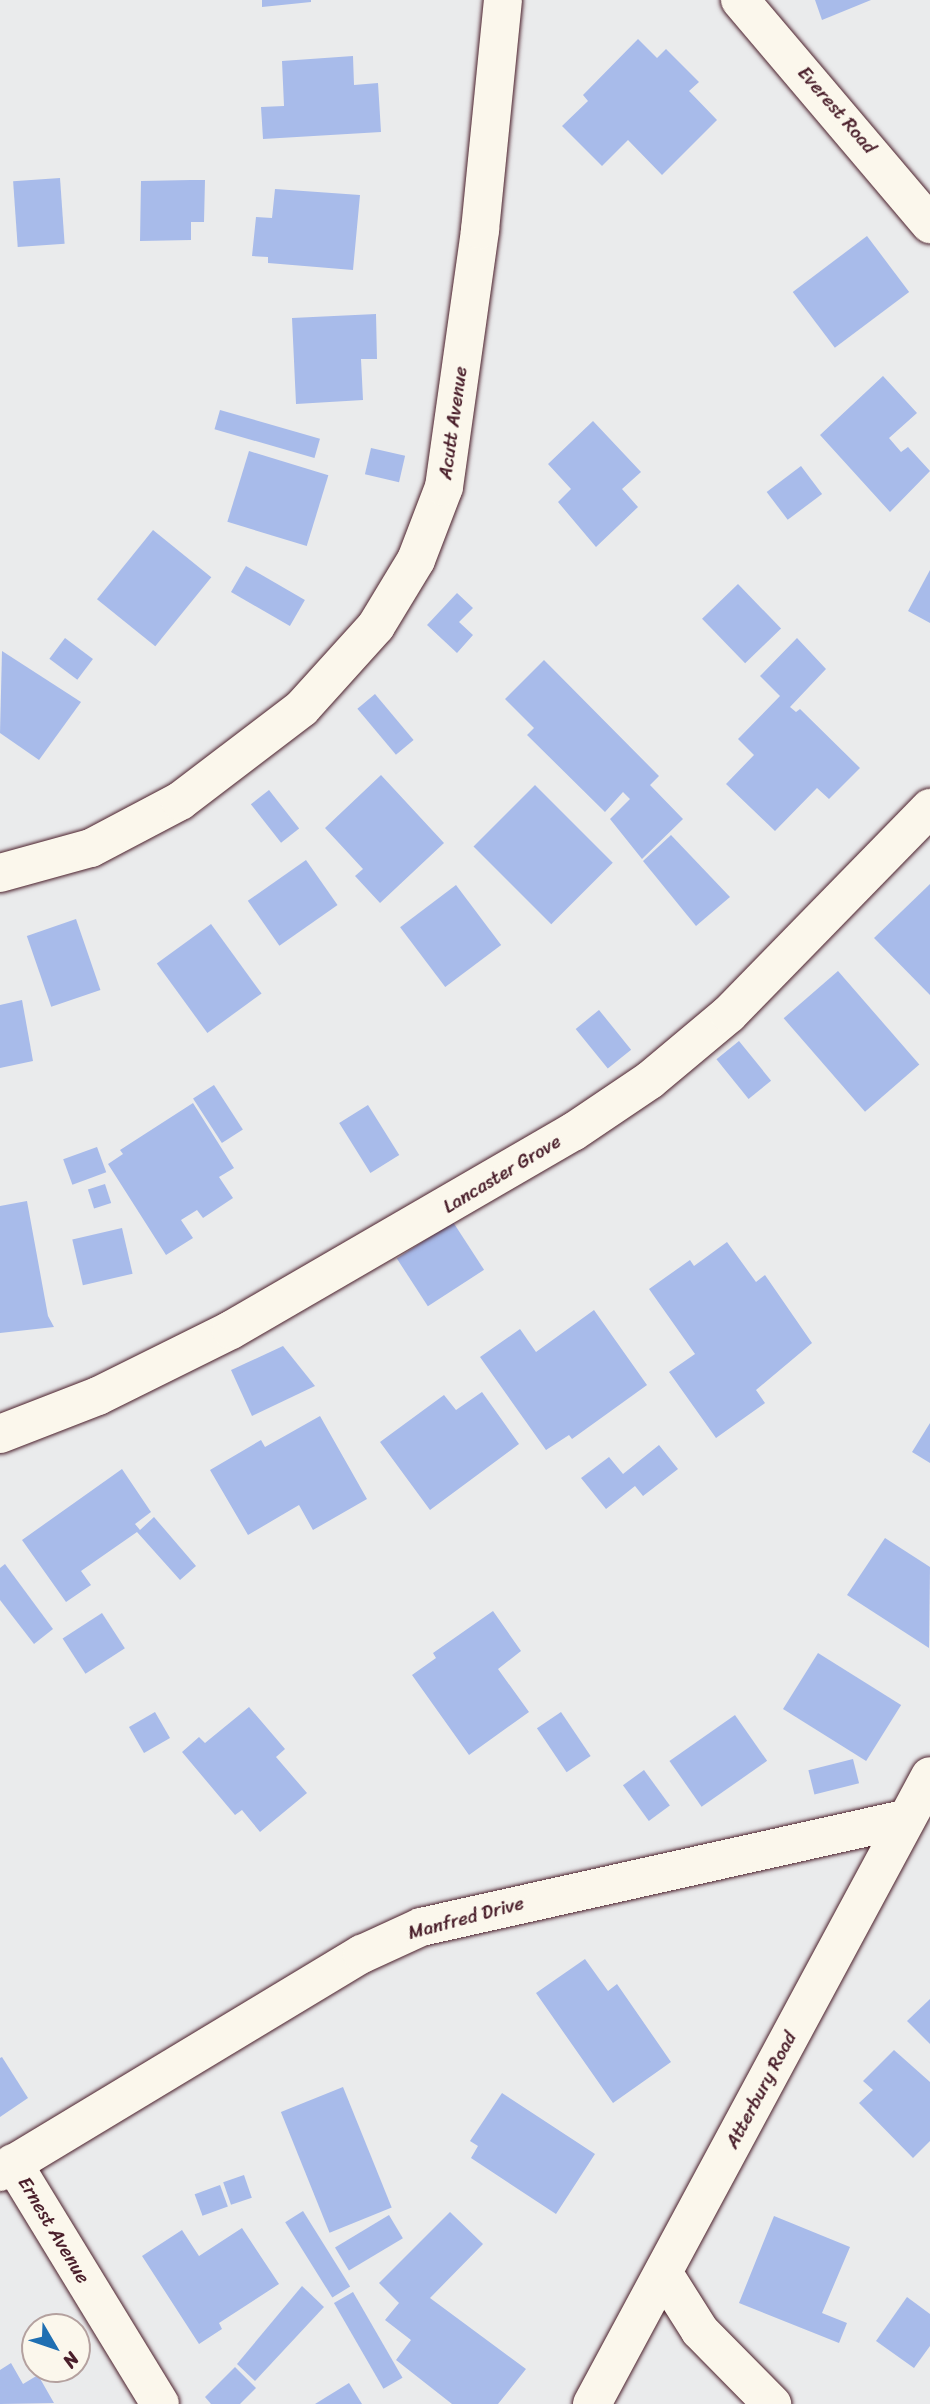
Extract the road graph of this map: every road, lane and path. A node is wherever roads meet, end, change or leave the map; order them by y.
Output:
1 (503, 0) edge
2 (740, 0) edge
3 (930, 224) edge
4 (930, 808) edge
5 (0, 873) edge
6 (0, 1434) edge
7 (930, 1776) edge
8 (905, 1819) junction
9 (7, 2168) edge
10 (664, 2274) junction
11 (160, 2404) edge
12 (592, 2404) edge
13 (772, 2404) edge

1 - 5 street, Acutt Avenue
2 - 3 street, Everest Road
4 - 6 street, Lancaster Grove
7 - 8 street, Atterbury Road
8 - 9 street, Manfred Drive
8 - 10 street, Atterbury Road
9 - 11 street, Ernest Avenue
10 - 12 street, Atterbury Road
10 - 13 street

